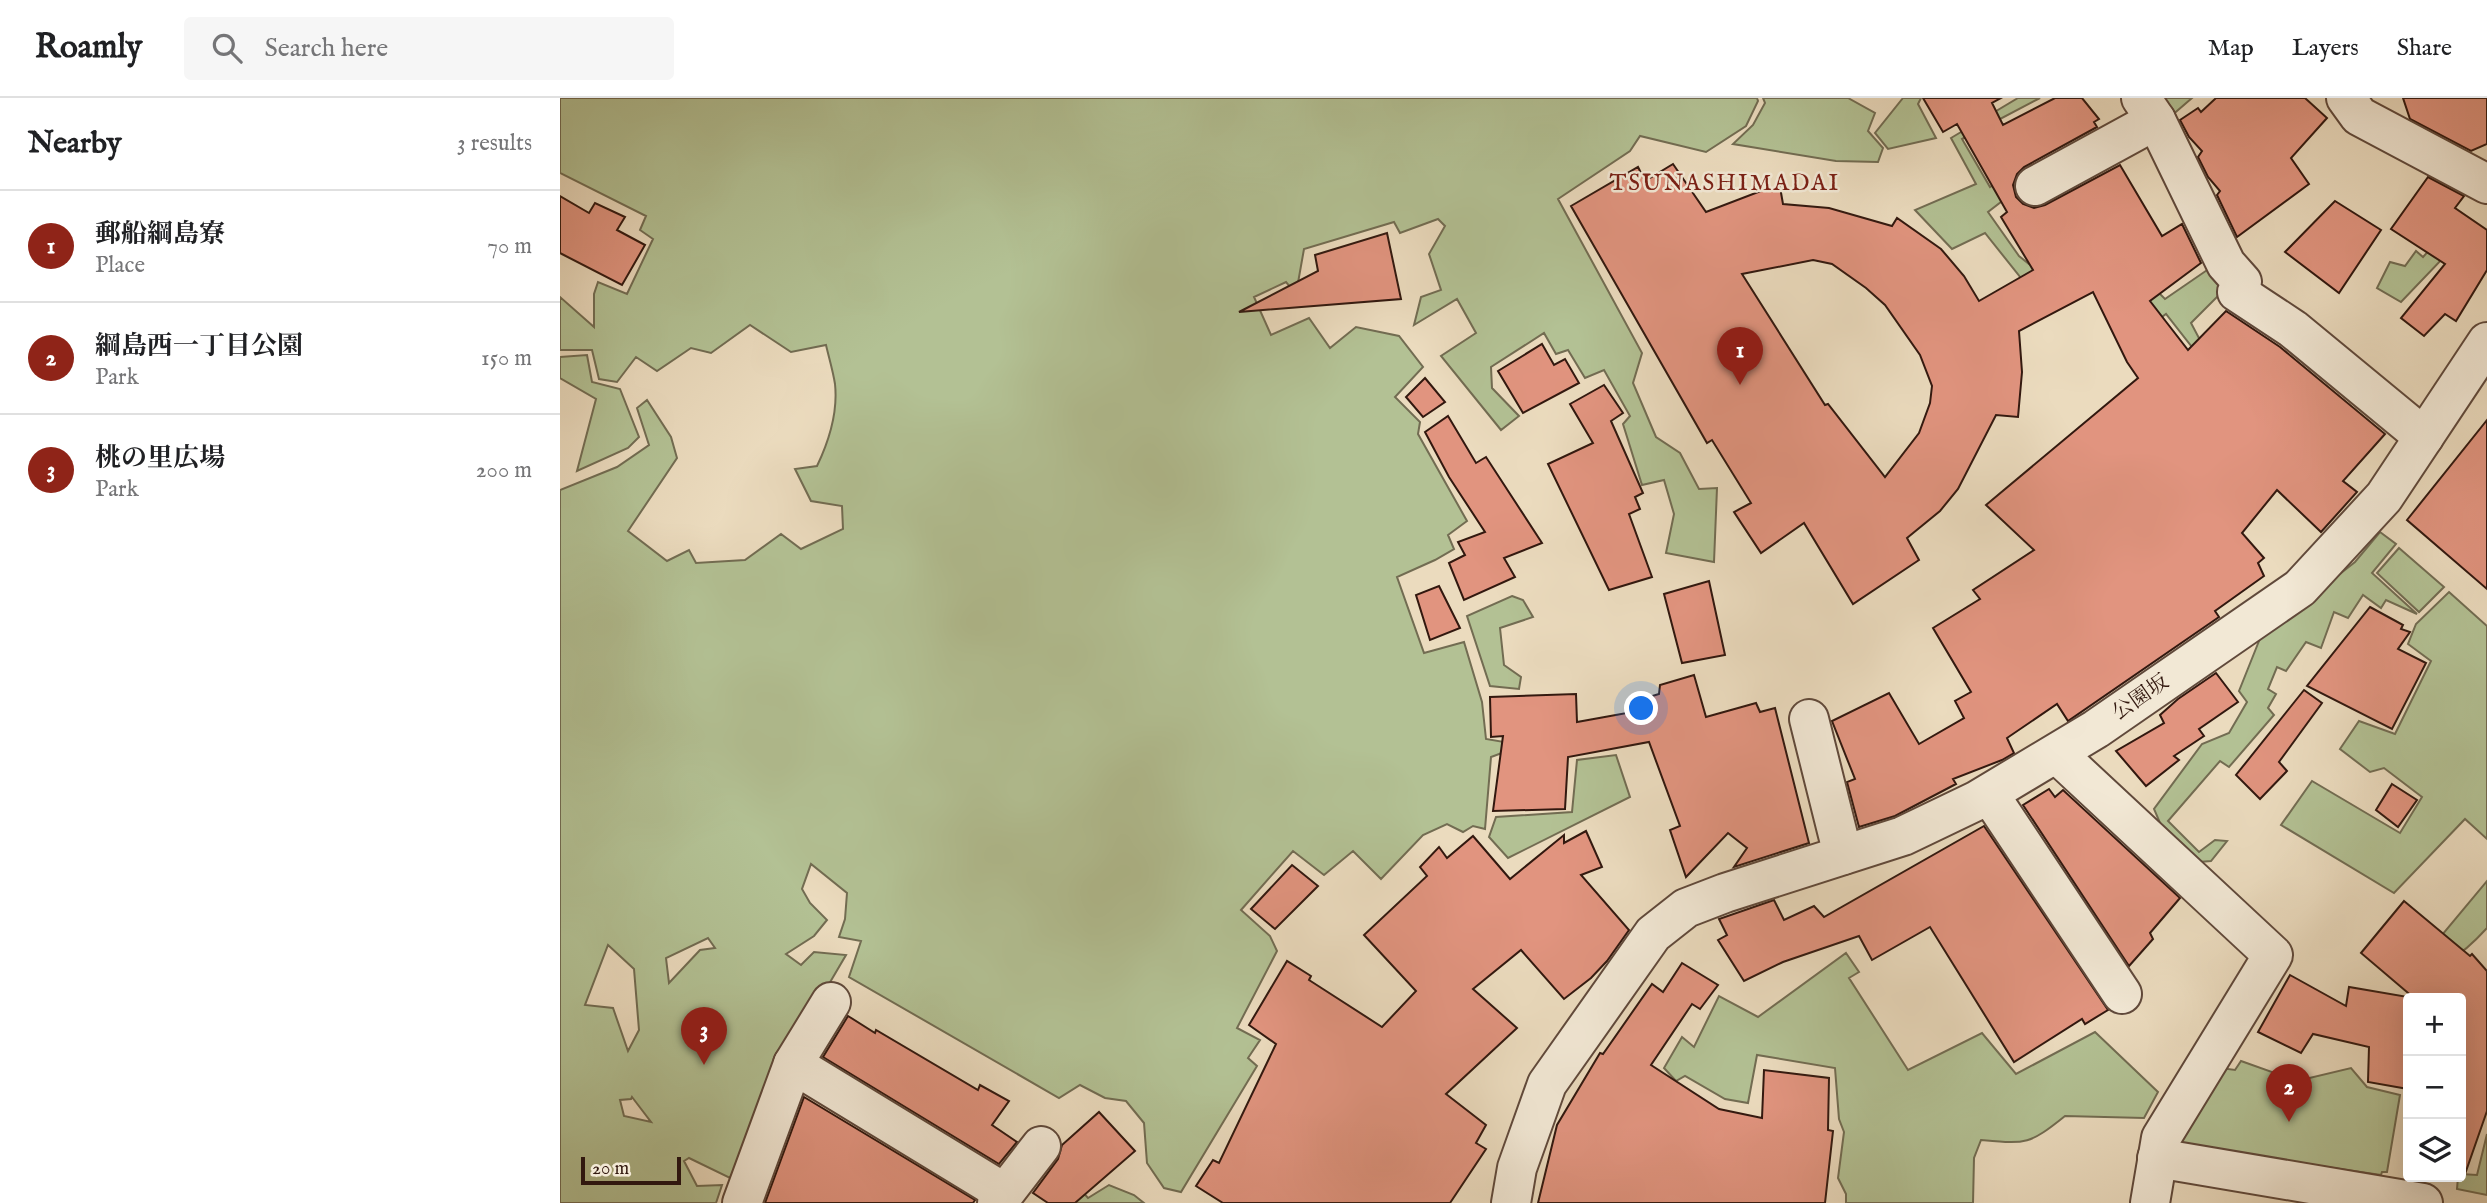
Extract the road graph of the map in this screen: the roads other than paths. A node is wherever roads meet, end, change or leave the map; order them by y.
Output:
1 (2346, 98) edge
2 (2148, 109) edge
3 (2487, 184) edge
4 (2035, 186) dead end
5 (2487, 342) edge
6 (2424, 437) junction
7 (1809, 719) dead end
8 (2057, 754) junction
9 (1989, 794) junction
10 (1843, 855) junction
11 (2122, 994) dead end
12 (831, 1002) dead end
13 (793, 1064) junction
14 (1041, 1146) dead end
15 (2157, 1158) junction
16 (1000, 1197) edge
17 (743, 1203) edge
18 (1511, 1203) edge
19 (2150, 1203) edge
20 (2423, 1203) edge

1 - 3 street
2 - 4 street
2 - 6 street
5 - 6 street, 公園坂
6 - 8 street, 公園坂
7 - 10 street
8 - 9 street, 公園坂
8 - 15 street
9 - 10 street, 公園坂
9 - 11 street
10 - 18 street, 公園坂
12 - 13 street
13 - 16 street
13 - 17 street
14 - 16 street
15 - 19 street
15 - 20 street

